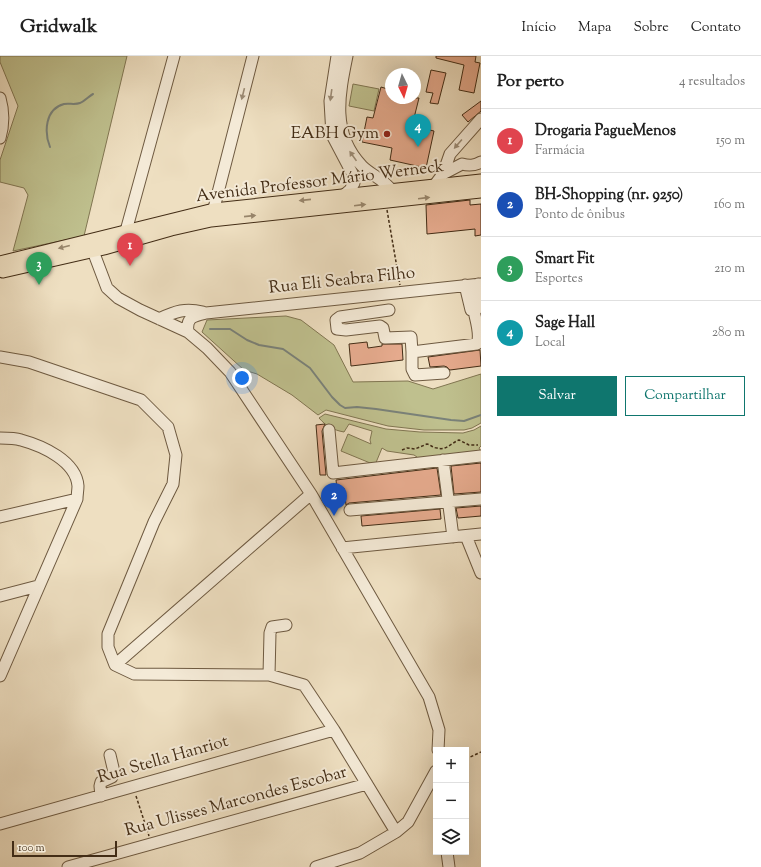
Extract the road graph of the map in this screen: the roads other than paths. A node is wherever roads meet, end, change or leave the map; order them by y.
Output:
1 (174, 56) edge
2 (253, 56) edge
3 (337, 56) edge
4 (347, 56) edge
5 (0, 98) edge
6 (481, 119) edge
7 (0, 138) edge
8 (481, 162) edge
9 (443, 174) junction
10 (481, 181) edge
11 (434, 186) junction
12 (481, 191) edge
13 (344, 196) junction
14 (389, 196) junction
15 (213, 215) junction
16 (126, 231) junction
17 (100, 246) junction
18 (0, 263) edge
19 (0, 272) edge
20 (480, 284) edge
21 (465, 286) junction
22 (389, 310) dead end
23 (474, 311) junction
24 (206, 313) junction
25 (159, 320) junction
26 (188, 332) junction
27 (412, 352) junction
28 (0, 358) edge
29 (444, 373) dead end
30 (329, 430) dead end
31 (0, 438) edge
32 (479, 451) edge
33 (443, 460) junction
34 (311, 494) junction
35 (77, 499) junction
36 (481, 499) edge
37 (448, 502) junction
38 (350, 510) dead end
39 (0, 517) edge
40 (481, 534) edge
41 (466, 536) junction
42 (453, 537) junction
43 (342, 548) junction
44 (481, 573) edge
45 (38, 586) junction
46 (0, 596) edge
47 (286, 625) dead end
48 (115, 665) junction
49 (269, 675) junction
50 (0, 676) edge
51 (334, 730) junction
52 (438, 747) edge
53 (110, 755) dead end
54 (433, 776) edge
55 (367, 784) junction
56 (100, 796) junction
57 (0, 824) edge
58 (396, 832) junction
59 (448, 855) edge
60 (106, 856) junction
61 (68, 867) edge
62 (106, 867) edge
63 (316, 867) edge
64 (449, 867) edge

1 - 16 street
2 -> 15 street
3 -> 13 street
14 -> 4 street
5 - 7 street
6 -> 9 street
8 - 9 street
9 - 11 street
10 - 11 main road, Avenida Professor Mário Werneck
11 - 14 main road, Avenida Professor Mário Werneck
14 -> 12 main road, Avenida Professor Mário Werneck
13 - 14 main road, Avenida Professor Mário Werneck
13 -> 15 main road, Avenida Professor Mário Werneck
15 -> 14 main road, Avenida Professor Mário Werneck
15 - 16 main road, Avenida Professor Mário Werneck
15 - 17 main road, Avenida Professor Mário Werneck
16 - 17 main road, Avenida Professor Mário Werneck
17 -> 18 main road, Avenida Professor Mário Werneck
17 - 19 main road, Avenida Professor Mário Werneck
17 - 25 street
20 - 21 street, Rua Eli Seabra Filho
20 - 23 street
21 - 23 street
21 - 24 street, Rua Eli Seabra Filho
22 - 27 street
23 - 27 street
24 - 25 street, Rua Eli Seabra Filho
24 - 26 street, Rua Eli Seabra Filho
25 - 26 street
26 - 34 street
27 - 29 street
28 - 48 street
30 - 33 street
31 - 35 street
32 - 33 street
33 - 37 street
34 - 43 street
34 - 48 street
35 - 39 street
35 - 45 street
36 - 37 street
37 - 38 street
37 - 42 street
40 - 41 street
41 - 42 street
41 - 44 street
42 - 43 street
43 - 52 street
45 - 46 street
45 - 50 street
47 - 49 street
48 - 49 street
49 - 51 street
51 - 55 street
51 - 56 street, Rua Stella Hanriot
53 - 56 street
54 - 58 street
55 - 58 street
55 - 60 street, Rua Ulisses Marcondes Escobar
56 - 57 street, Rua Stella Hanriot
58 - 63 street
59 - 64 street
60 - 61 street, Rua Ulisses Marcondes Escobar
60 - 62 street

